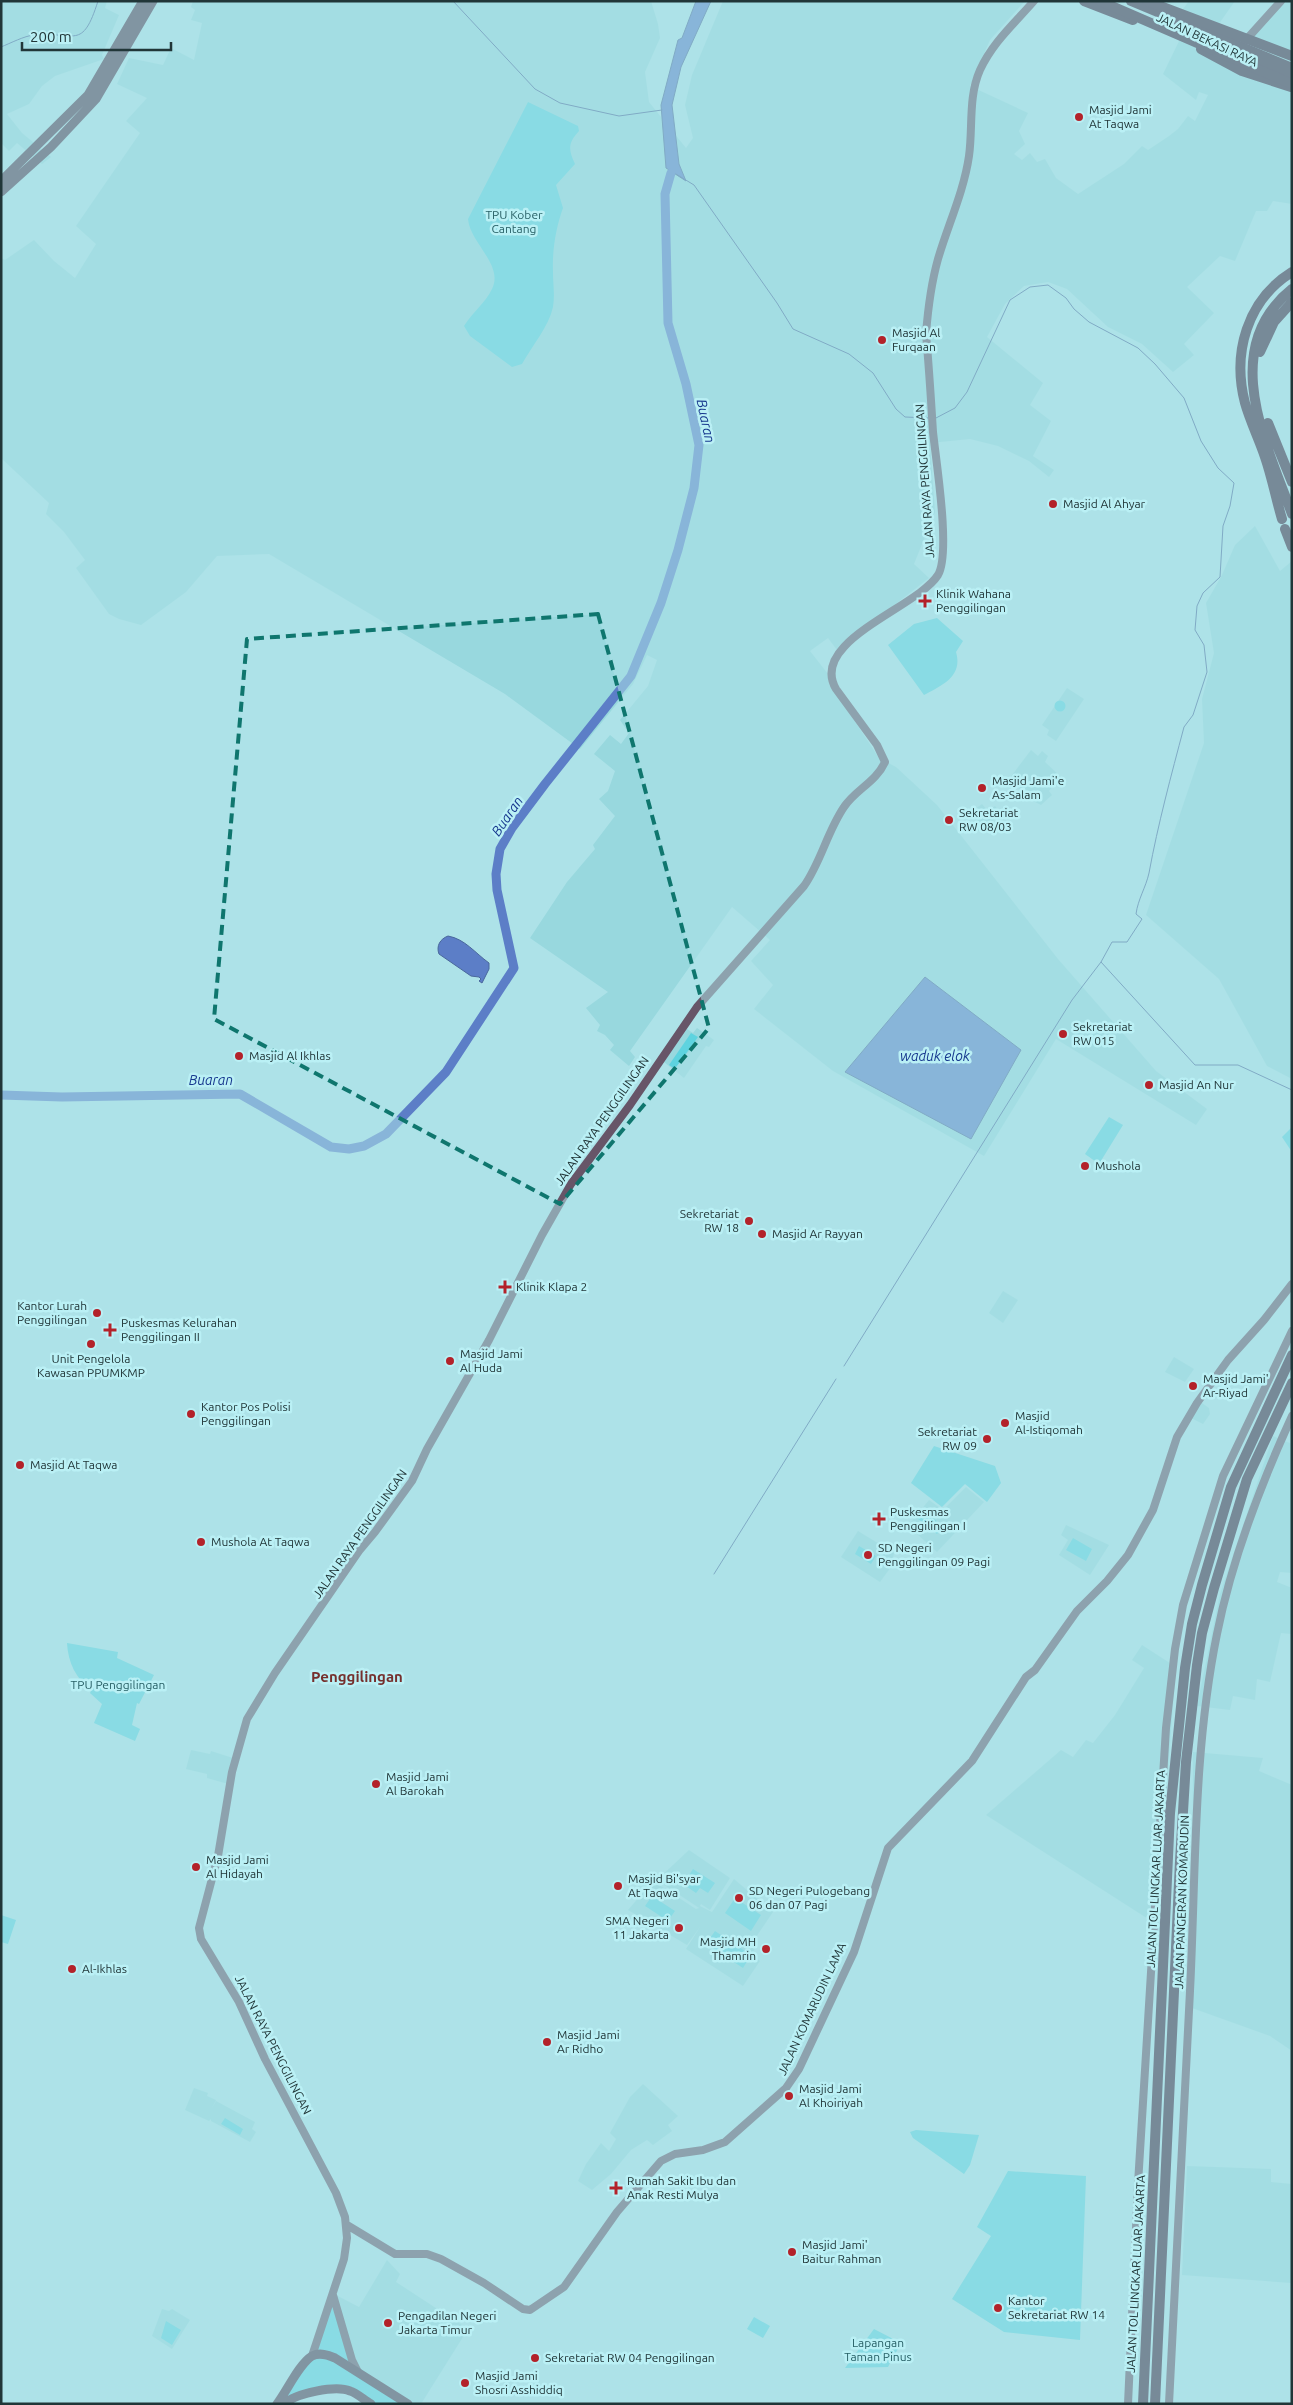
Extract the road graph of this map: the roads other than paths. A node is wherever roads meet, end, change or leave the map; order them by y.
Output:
1 (143, 1) edge
2 (152, 1) edge
3 (1034, 1) edge
4 (1084, 1) edge
5 (1100, 1) edge
6 (1111, 1) edge
7 (1119, 1) edge
8 (1133, 1) edge
9 (1147, 1) edge
10 (1280, 1) edge
11 (1105, 11) junction
12 (1246, 41) junction
13 (1292, 56) edge
14 (1292, 61) edge
15 (1292, 68) edge
16 (1292, 77) edge
17 (1267, 81) junction
18 (1292, 84) edge
19 (1292, 88) edge
20 (1292, 93) edge
21 (1, 182) edge
22 (1, 192) edge
23 (1292, 272) edge
24 (1292, 281) edge
25 (1292, 289) edge
26 (1292, 302) edge
27 (1252, 425) junction
28 (1292, 482) edge
29 (1292, 514) edge
30 (1292, 547) edge
31 (1292, 1284) edge
32 (1292, 1331) edge
33 (1292, 1355) edge
34 (1292, 1383) edge
35 (1292, 1416) edge
36 (347, 2225) junction
37 (332, 2293) junction
38 (312, 2356) junction
39 (359, 2374) junction
40 (276, 2404) edge
41 (284, 2404) edge
42 (371, 2404) edge
43 (408, 2404) edge
44 (1128, 2404) edge
45 (1142, 2404) edge
46 (1155, 2404) edge
47 (1169, 2404) edge

1 - 21 main road
2 - 22 main road
3 - 36 street, JALAN RAYA PENGGILINGAN
4 - 11 highway, JALAN BEKASI RAYA
5 - 18 highway, bridge
6 - 16 highway
7 - 11 highway
8 - 12 highway, JALAN BEKASI RAYA
8 - 15 highway
9 - 13 highway, bridge
10 - 12 street
11 - 17 highway, JALAN BEKASI RAYA
12 - 14 highway, JALAN BEKASI RAYA
17 - 19 highway, JALAN BEKASI RAYA
17 - 20 highway
23 - 27 highway
24 - 27 highway
25 - 29 highway
26 - 28 highway
27 - 30 highway
31 - 36 street, JALAN KOMARUDIN LAMA
32 - 44 street, JALAN PANGERAN KOMARUDIN
33 - 45 highway, JALAN TOL LINGKAR LUAR JAKARTA
34 - 46 highway, JALAN TOL LINGKAR LUAR JAKARTA
35 - 47 street, JALAN PANGERAN KOMARUDIN
36 - 37 street, JALAN RAYA PENGGILINGAN
37 - 38 street, JALAN RAYA PENGGILINGAN
37 - 39 street
38 - 39 main road
38 - 40 main road
39 - 43 main road
41 - 42 main road

